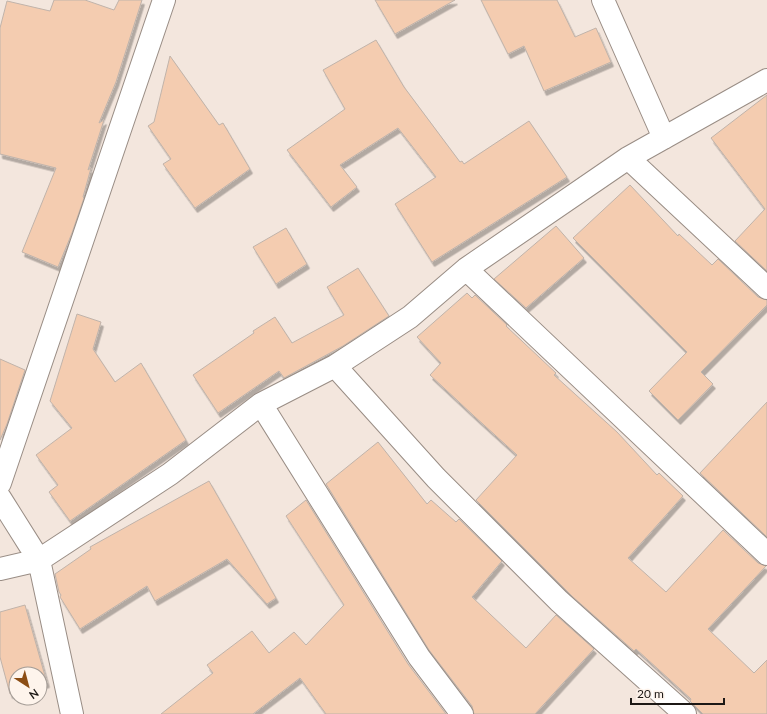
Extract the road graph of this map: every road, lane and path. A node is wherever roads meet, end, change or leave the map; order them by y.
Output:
1 (164, 0) edge
2 (603, 0) edge
3 (767, 80) edge
4 (664, 138) junction
5 (628, 158) junction
6 (466, 269) junction
7 (767, 288) edge
8 (336, 366) junction
9 (261, 404) junction
10 (0, 483) edge
11 (0, 498) edge
12 (767, 554) edge
13 (39, 560) junction
14 (0, 569) edge
15 (72, 714) edge
16 (462, 714) edge
17 (685, 714) edge

1 - 10 street
2 - 4 street
3 - 4 street
4 - 5 street
5 - 6 street
5 - 7 street
6 - 8 street
6 - 12 street
8 - 9 street
8 - 17 street
9 - 13 street
9 - 16 street
11 - 13 street
13 - 14 street
13 - 15 street

